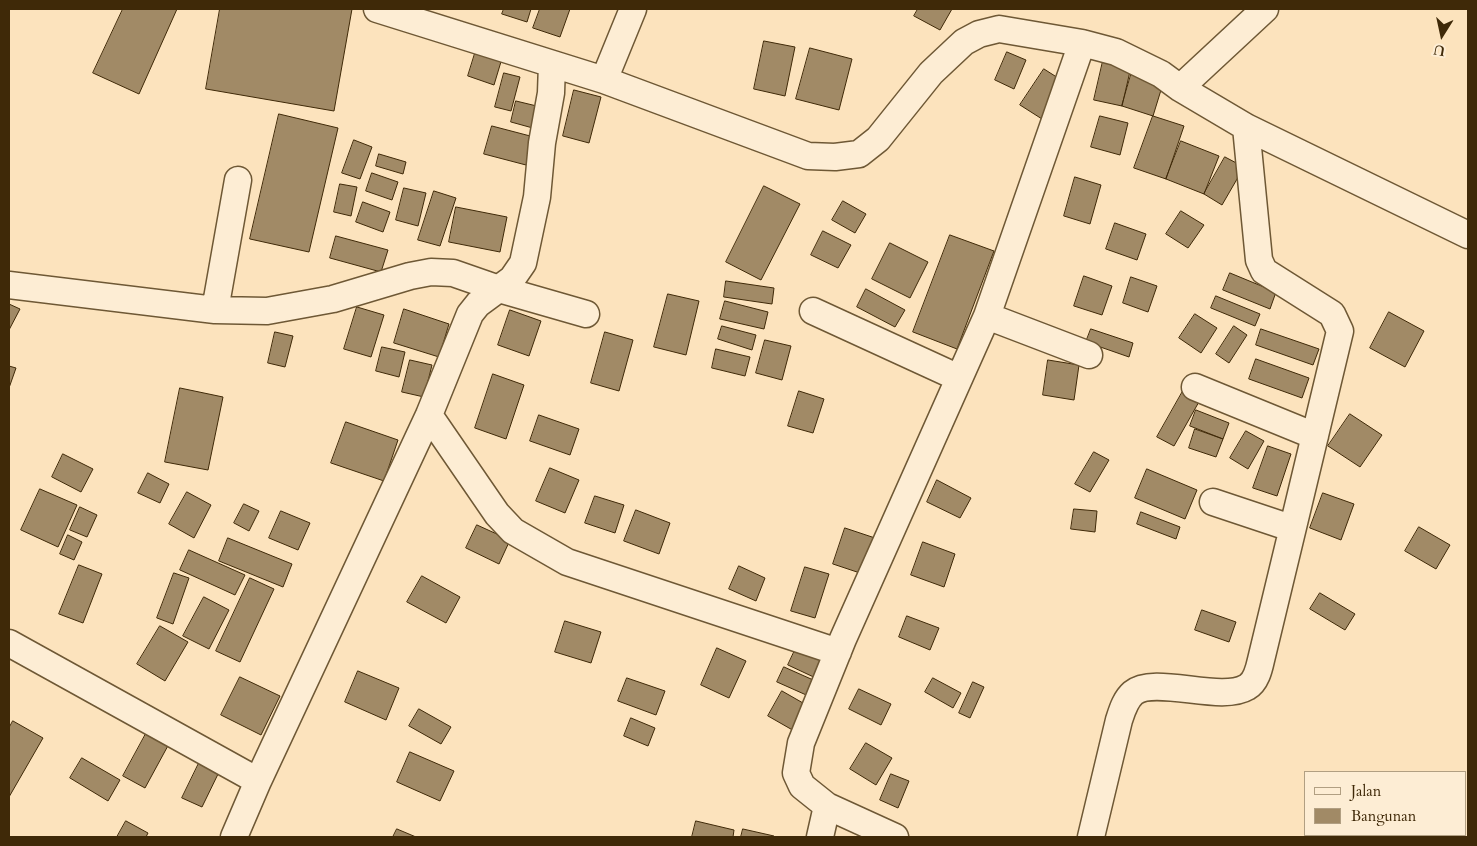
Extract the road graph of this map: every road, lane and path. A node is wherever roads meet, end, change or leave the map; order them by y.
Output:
1 (377, 9) edge
2 (633, 9) edge
3 (1265, 9) edge
4 (1082, 43) junction
5 (552, 64) junction
6 (604, 80) junction
7 (1180, 88) junction
8 (1246, 127) junction
9 (238, 180) dead end
10 (1468, 235) edge
11 (9, 285) edge
12 (499, 289) junction
13 (215, 310) junction
14 (813, 311) dead end
15 (586, 314) dead end
16 (987, 316) junction
17 (1089, 355) dead end
18 (959, 378) junction
19 (1195, 387) dead end
20 (429, 415) junction
21 (1315, 436) junction
22 (1213, 502) dead end
23 (1294, 523) junction
24 (12, 652) edge
25 (838, 652) junction
26 (258, 781) junction
27 (827, 806) junction
28 (234, 837) edge
29 (820, 837) edge
30 (895, 837) edge
31 (1091, 837) edge

1 - 5 street
2 - 6 street
3 - 7 street
4 - 6 street
4 - 7 street
4 - 16 street
5 - 6 street
5 - 12 street
7 - 8 street
8 - 10 street
8 - 21 street
9 - 13 street
11 - 13 street
12 - 13 street
12 - 15 street
12 - 20 street
14 - 18 street
16 - 17 street
16 - 18 street
18 - 25 street
19 - 21 street
20 - 25 street
20 - 26 street
21 - 23 street
22 - 23 street
23 - 31 street
24 - 26 street
25 - 27 street
26 - 28 street
27 - 29 street
27 - 30 street

